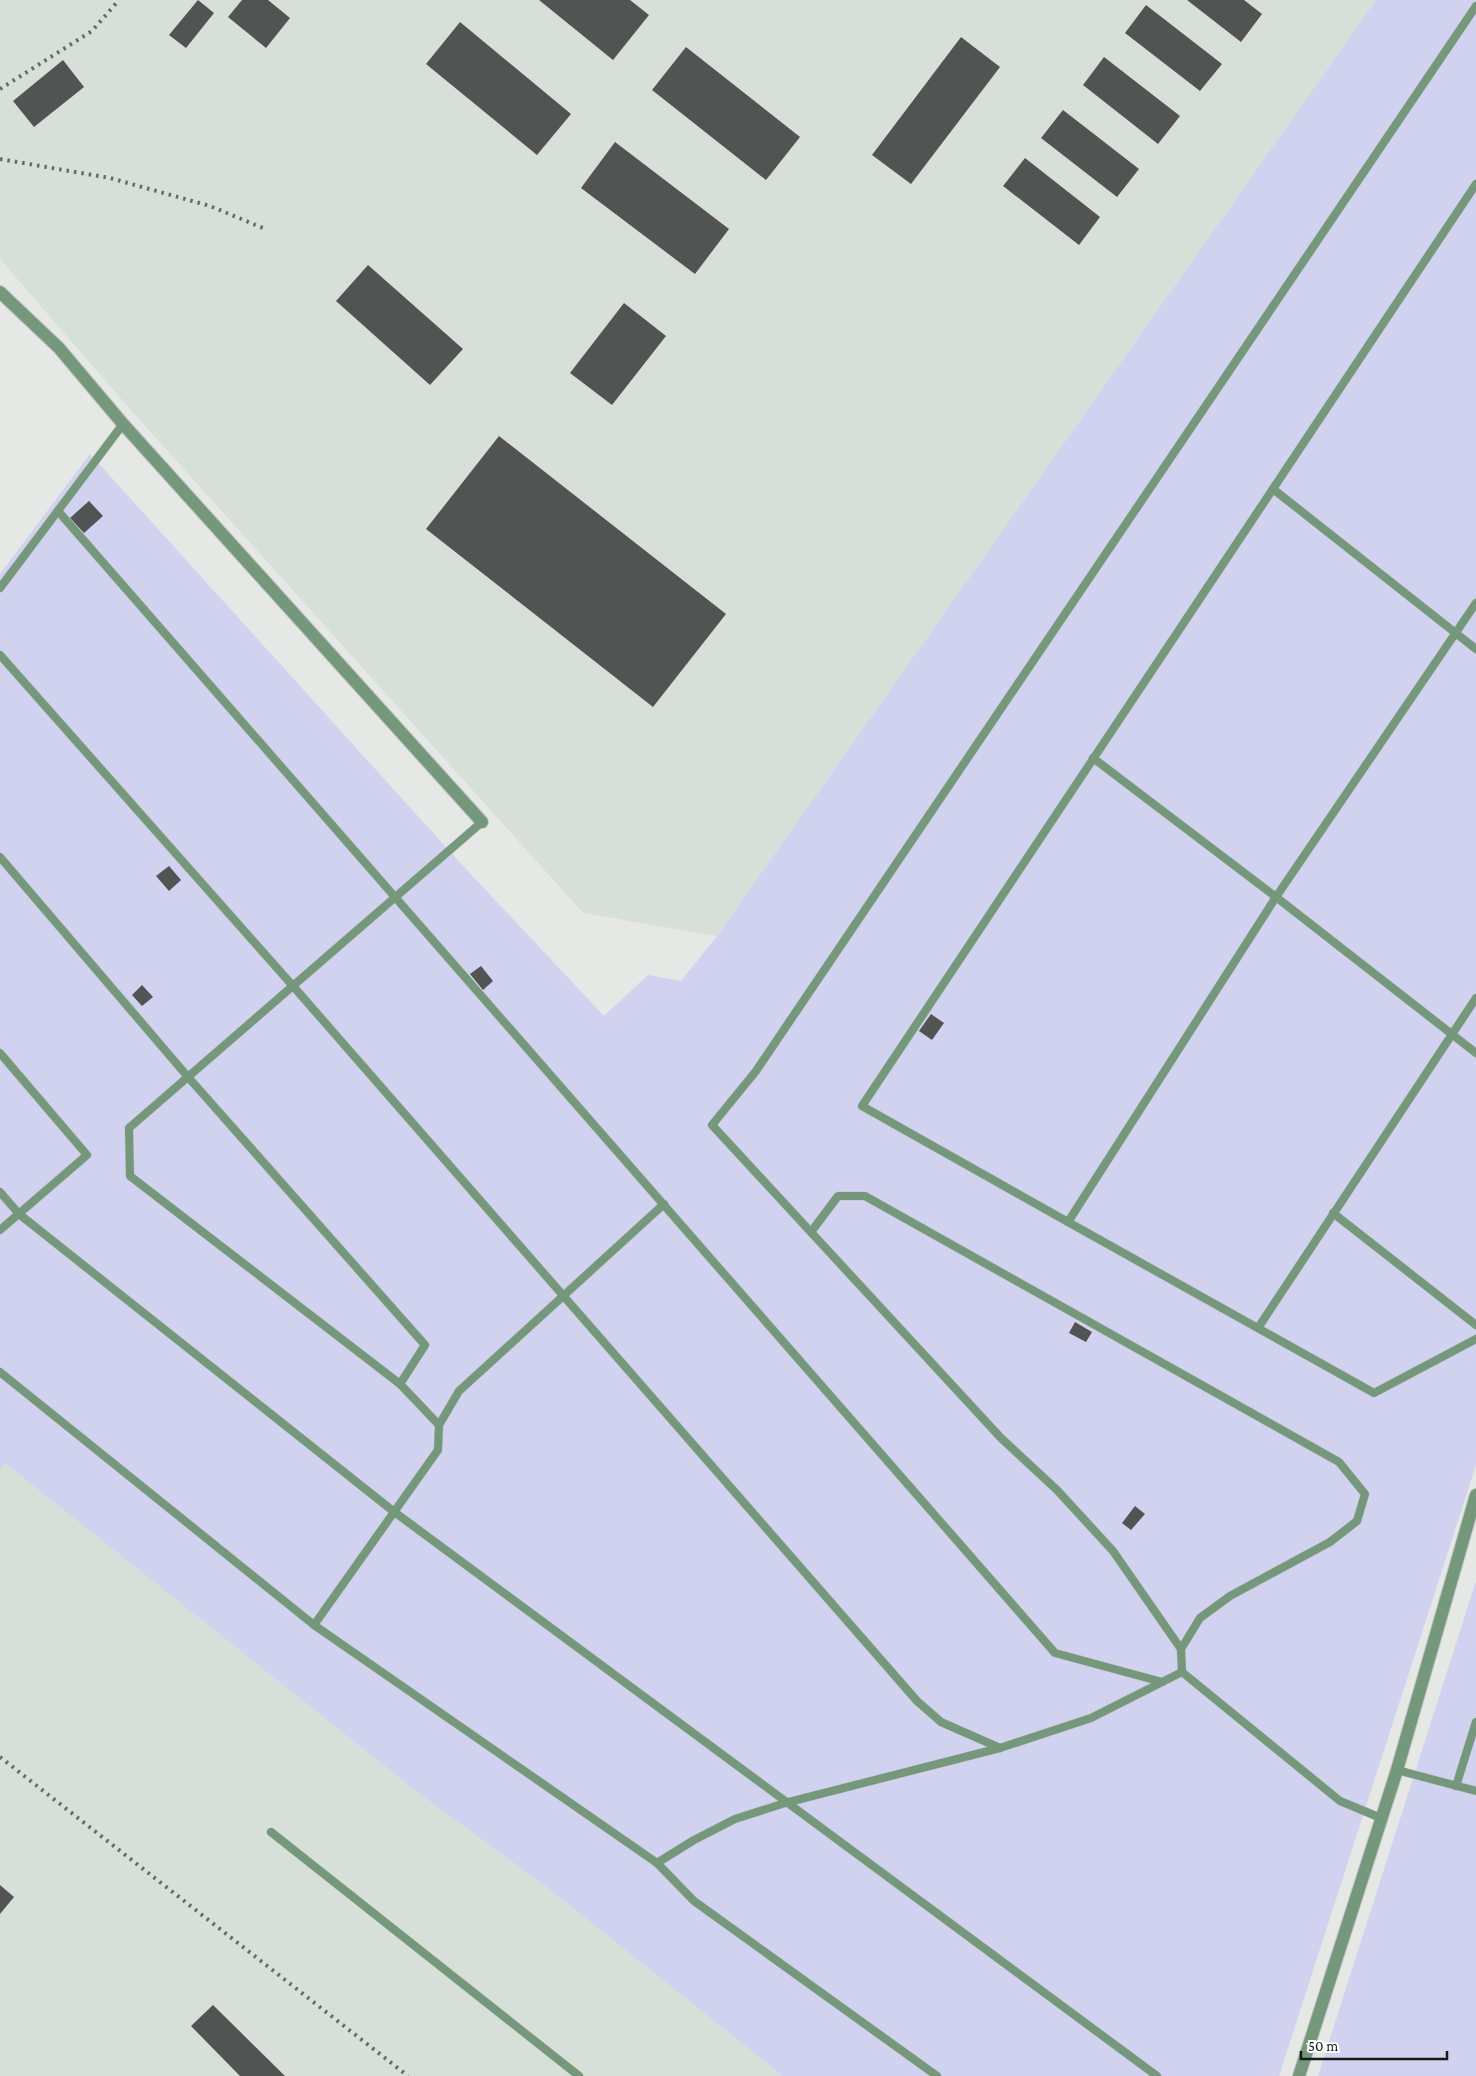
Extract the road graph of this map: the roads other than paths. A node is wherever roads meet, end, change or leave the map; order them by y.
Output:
1 (1476, 6) edge
2 (1476, 184) edge
3 (0, 292) edge
4 (122, 424) junction
5 (1273, 489) junction
6 (58, 510) junction
7 (0, 588) edge
8 (1476, 603) edge
9 (1456, 632) junction
10 (1476, 649) edge
11 (0, 655) edge
12 (1094, 758) junction
13 (482, 822) joint
14 (0, 857) edge
15 (396, 897) junction
16 (1276, 897) junction
17 (293, 986) junction
18 (1476, 998) edge
19 (1452, 1035) junction
20 (0, 1053) edge
21 (1476, 1053) edge
22 (188, 1077) junction
23 (0, 1192) edge
24 (664, 1204) junction
25 (1333, 1213) junction
26 (19, 1214) junction
27 (1068, 1222) junction
28 (0, 1230) edge
29 (811, 1232) junction
30 (563, 1296) junction
31 (1476, 1325) edge
32 (1258, 1328) junction
33 (1476, 1339) edge
34 (0, 1372) edge
35 (400, 1384) junction
36 (439, 1425) junction
37 (1476, 1494) edge
38 (393, 1511) junction
39 (314, 1625) junction
40 (1181, 1649) junction
41 (1182, 1672) junction
42 (1162, 1682) junction
43 (1476, 1722) edge
44 (1000, 1748) junction
45 (1397, 1770) junction
46 (1456, 1786) junction
47 (1476, 1791) edge
48 (786, 1803) junction
49 (1381, 1818) junction
50 (271, 1832) dead end
51 (656, 1863) junction
52 (579, 2076) edge
53 (937, 2076) edge
54 (1157, 2076) edge
55 (1299, 2076) edge

1 - 29 lane
2 - 5 lane
3 - 4 street
4 - 6 lane
4 - 13 street
5 - 9 lane
5 - 12 lane
6 - 7 lane
6 - 15 lane
8 - 9 lane
9 - 10 lane
9 - 16 lane
11 - 17 lane
12 - 16 lane
12 - 27 lane
13 - 15 lane
14 - 22 lane
15 - 17 lane
15 - 24 lane
16 - 19 lane
16 - 27 lane
17 - 22 lane
17 - 30 lane
18 - 19 lane
19 - 21 lane
19 - 25 lane
20 - 26 lane
22 - 35 lane
22 - 35 lane
23 - 26 lane
24 - 30 lane
24 - 42 lane
25 - 31 lane
25 - 32 lane
26 - 28 lane
26 - 38 lane
27 - 32 lane
29 - 40 lane
29 - 40 lane
30 - 36 lane
30 - 44 lane
32 - 33 lane
34 - 39 lane
35 - 36 lane
36 - 38 lane
37 - 45 street
38 - 39 lane
38 - 48 lane
39 - 51 lane
40 - 41 lane
41 - 42 lane
41 - 49 lane
42 - 44 lane
43 - 46 lane
44 - 48 lane
45 - 46 lane
45 - 49 street
46 - 47 lane
48 - 51 lane
48 - 54 lane
49 - 55 street
50 - 52 lane
51 - 53 lane

